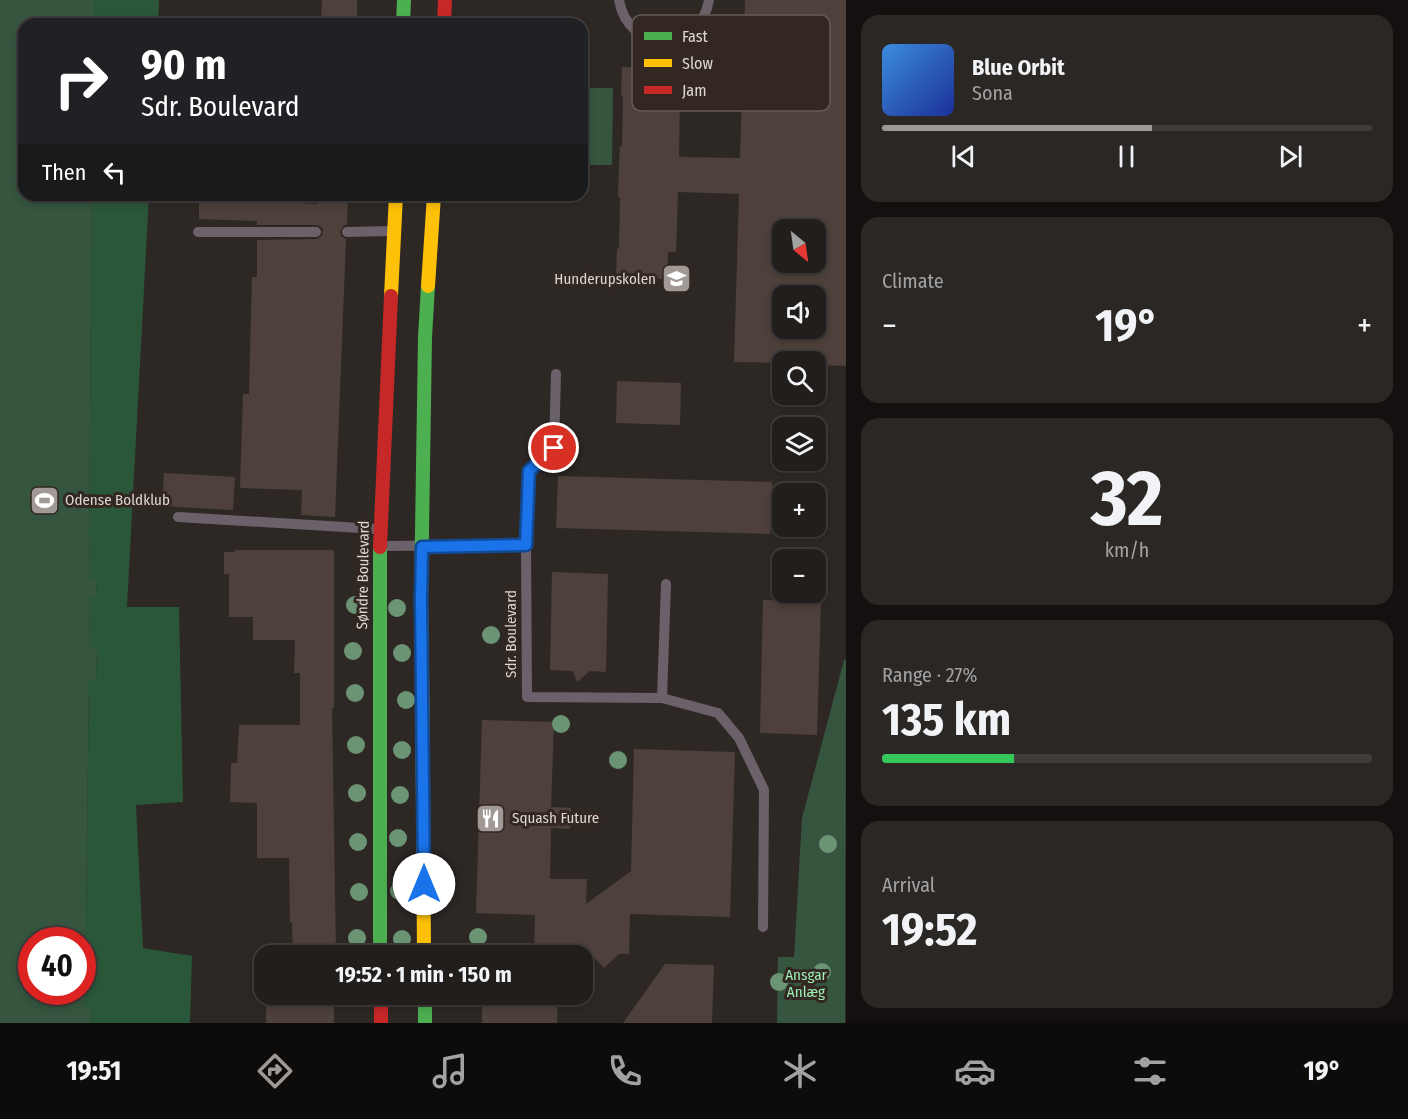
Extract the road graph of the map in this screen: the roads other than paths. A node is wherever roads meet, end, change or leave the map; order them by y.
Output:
1 (404, 0) edge
2 (445, 0) edge
3 (619, 0) edge
4 (710, 0) edge
5 (705, 15) edge
6 (403, 18) edge
7 (444, 18) edge
8 (632, 28) edge
9 (396, 201) edge
10 (434, 201) edge
11 (394, 231) junction
12 (198, 232) dead end
13 (316, 232) dead end
14 (347, 232) dead end
15 (556, 374) dead end
16 (177, 517) dead end
17 (380, 529) junction
18 (526, 545) junction
19 (380, 546) junction
20 (422, 547) junction
21 (666, 584) dead end
22 (662, 698) junction
23 (763, 927) dead end
24 (380, 945) edge
25 (424, 945) edge
26 (381, 1005) edge
27 (425, 1005) edge
28 (381, 1023) edge
29 (425, 1023) edge

1 - 6 street
2 - 7 street
3 - 8 lane
4 - 5 lane
9 - 11 street, Søndre Boulevard
10 - 20 street
11 - 14 lane
11 - 17 street, Søndre Boulevard
12 - 13 lane
15 - 18 lane, Sdr. Boulevard
16 - 17 lane
17 - 19 street, Søndre Boulevard
18 - 20 lane
18 - 22 lane, Sdr. Boulevard
19 - 20 lane
19 - 24 street, Søndre Boulevard
20 - 25 street
21 - 22 lane
22 - 23 lane, Sdr. Boulevard
26 - 28 street
27 - 29 street

